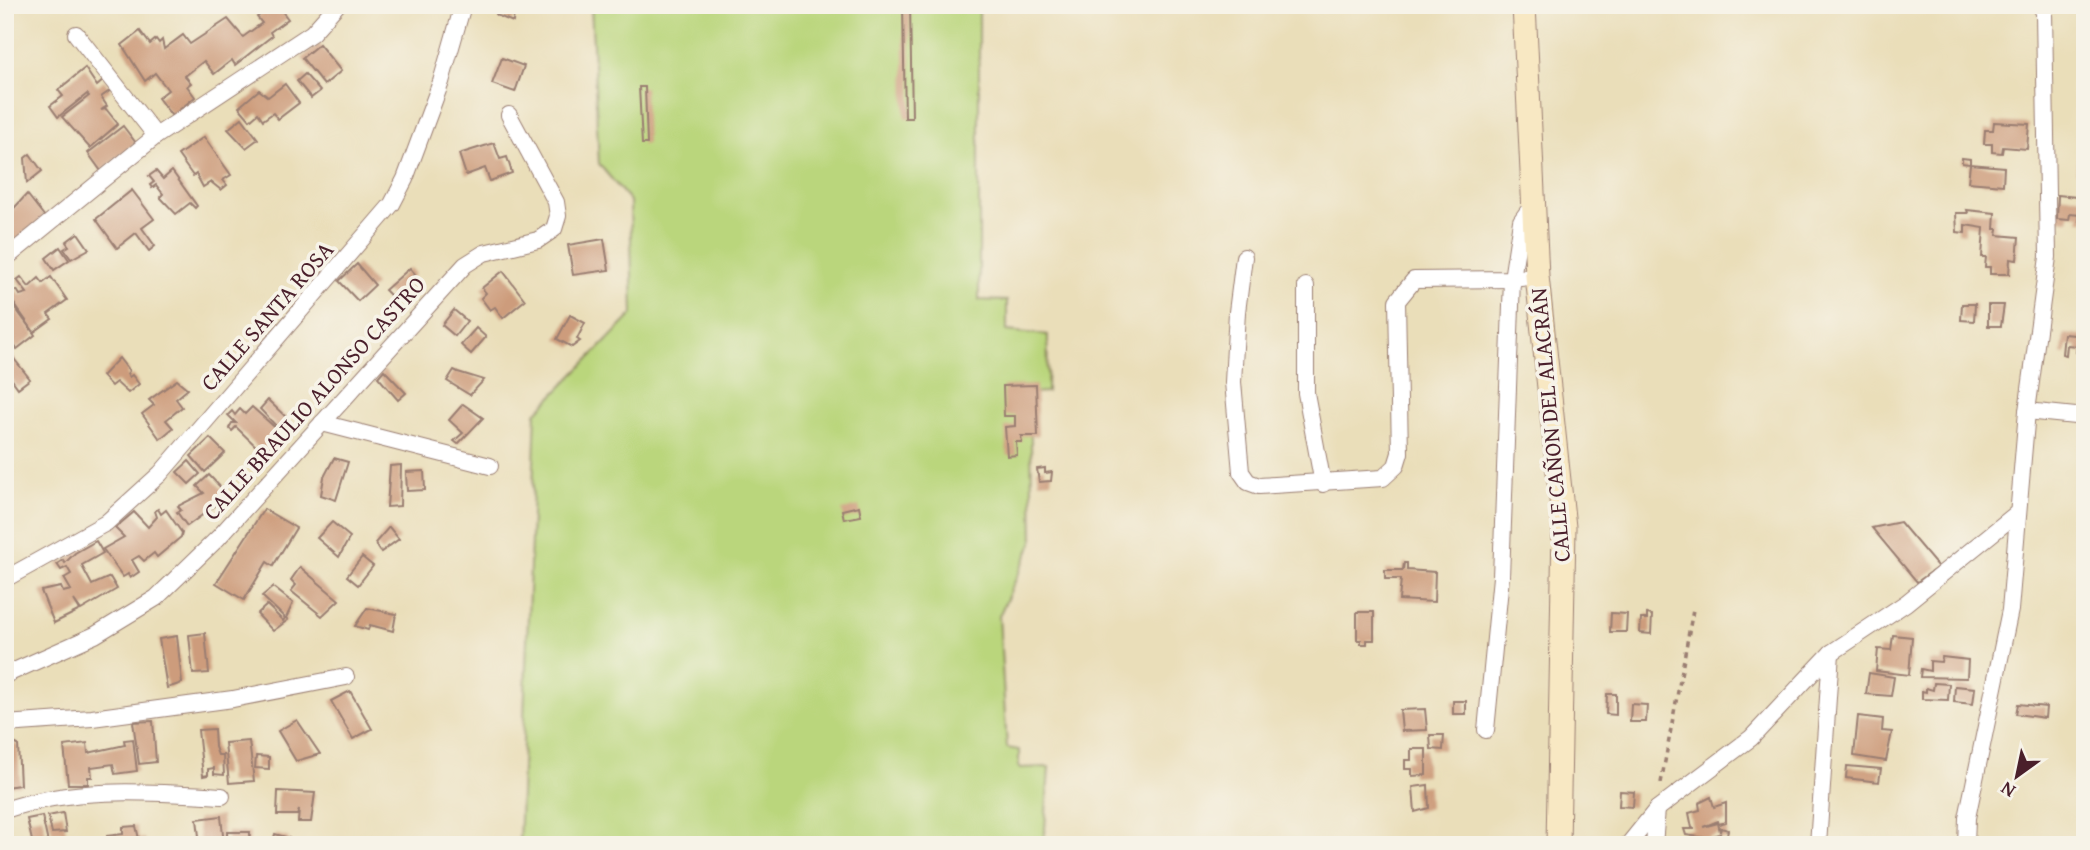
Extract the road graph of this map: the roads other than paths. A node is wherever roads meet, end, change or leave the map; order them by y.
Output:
1 (337, 5) edge
2 (463, 5) edge
3 (1524, 5) edge
4 (2040, 5) edge
5 (76, 34) dead end
6 (509, 115) dead end
7 (156, 136) junction
8 (1536, 200) junction
9 (1244, 257) dead end
10 (5, 259) edge
11 (1537, 275) junction
12 (1512, 279) junction
13 (1306, 286) dead end
14 (2026, 411) junction
15 (2085, 417) edge
16 (322, 423) junction
17 (490, 466) dead end
18 (1323, 484) junction
19 (2016, 514) junction
20 (5, 579) edge
21 (1831, 653) junction
22 (5, 675) edge
23 (346, 677) dead end
24 (5, 724) edge
25 (1486, 730) dead end
26 (222, 796) dead end
27 (1657, 809) junction
28 (5, 810) edge
29 (1558, 845) edge
30 (1628, 845) edge
31 (1654, 845) edge
32 (1818, 845) edge
33 (1966, 845) edge

1 - 7 street
2 - 20 street, CALLE SANTA ROSA
3 - 8 main road, CALLE CAÑON DEL ALACRÁN
4 - 14 street
5 - 7 street
6 - 16 street, CALLE BRAULIO ALONSO CASTRO
7 - 10 street
8 - 11 main road, CALLE CAÑON DEL ALACRÁN
8 - 12 street
9 - 18 street
11 - 12 street
11 - 29 main road, CALLE CAÑON DEL ALACRÁN
12 - 18 street
12 - 25 street
13 - 18 street
14 - 15 street
14 - 19 street
16 - 17 street
16 - 22 street, CALLE BRAULIO ALONSO CASTRO
19 - 21 street
19 - 33 street
21 - 27 street
21 - 32 street
23 - 24 street
26 - 28 street
27 - 30 street
27 - 31 street

